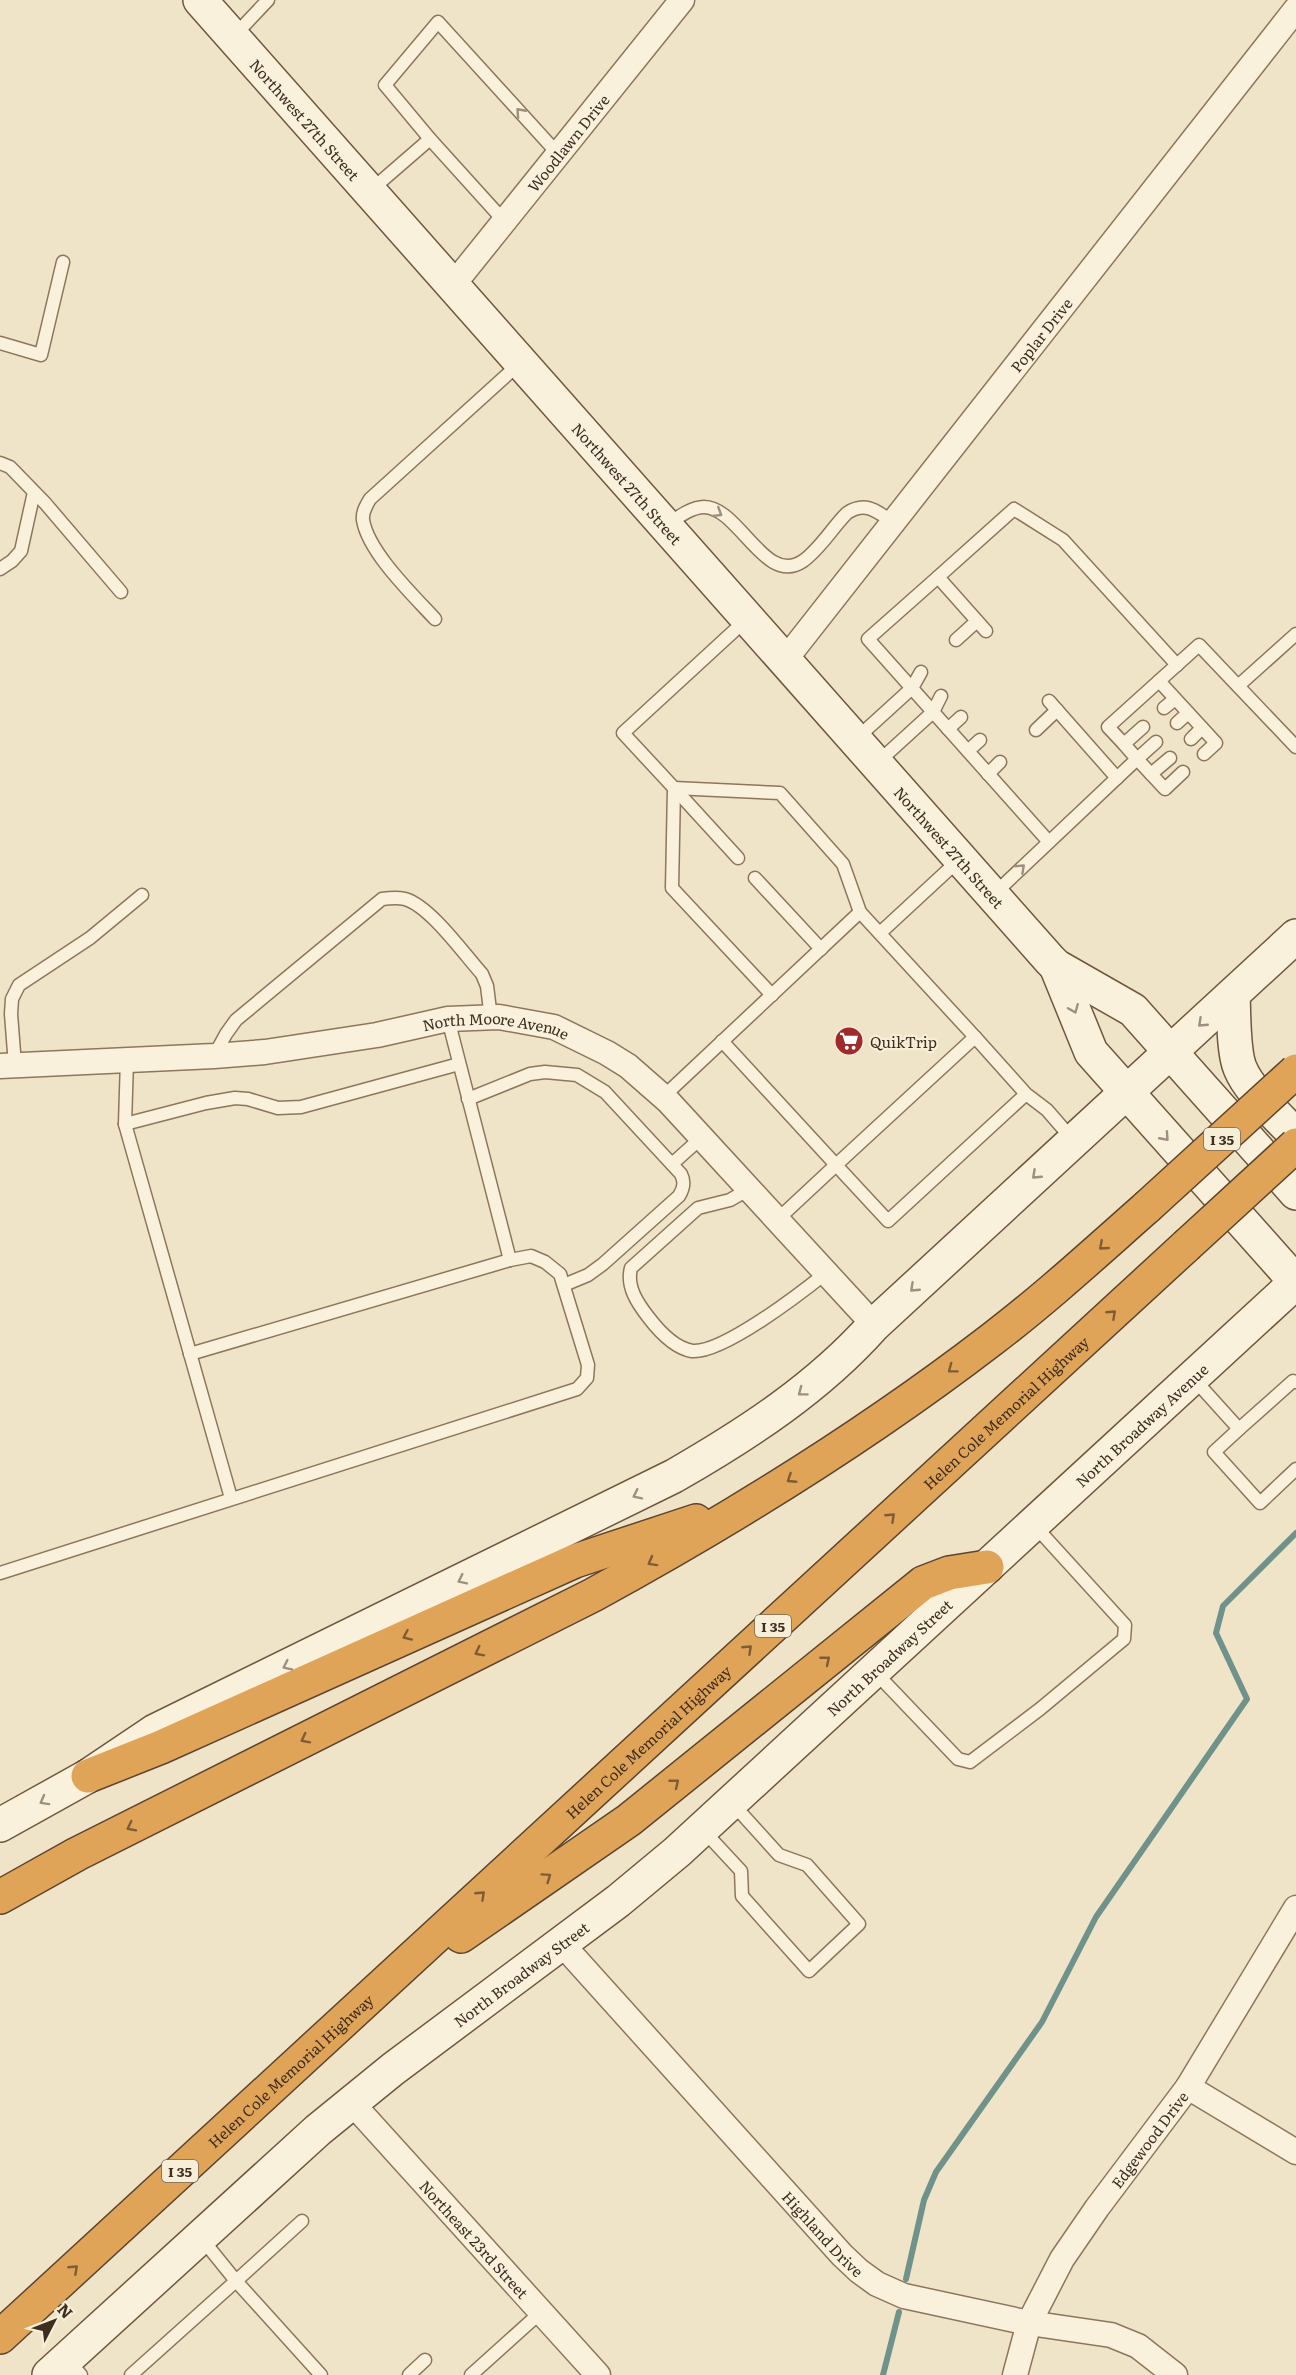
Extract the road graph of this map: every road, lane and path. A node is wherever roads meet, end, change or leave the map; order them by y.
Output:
1 (200, 0) edge
2 (268, 0) edge
3 (682, 0) edge
4 (1296, 9) edge
5 (233, 37) junction
6 (430, 139) junction
7 (559, 155) junction
8 (369, 191) junction
9 (505, 222) junction
10 (63, 262) dead end
11 (453, 285) junction
12 (0, 344) edge
13 (521, 362) junction
14 (0, 463) edge
15 (34, 492) junction
16 (893, 522) junction
17 (666, 525) junction
18 (0, 569) edge
19 (938, 577) junction
20 (121, 592) dead end
21 (748, 618) junction
22 (435, 619) dead end
23 (977, 621) junction
24 (986, 631) dead end
25 (1296, 634) edge
26 (956, 640) dead end
27 (785, 660) junction
28 (1176, 665) junction
29 (921, 672) dead end
30 (1159, 681) junction
31 (1238, 686) junction
32 (912, 688) junction
33 (941, 696) dead end
34 (1175, 699) junction
35 (1164, 708) dead end
36 (933, 712) junction
37 (1188, 713) junction
38 (961, 717) dead end
39 (1177, 723) dead end
40 (1143, 727) dead end
41 (1202, 728) junction
42 (948, 729) junction
43 (1036, 730) dead end
44 (1191, 739) dead end
45 (1293, 739) edge
46 (980, 740) dead end
47 (1156, 742) dead end
48 (1124, 744) junction
49 (866, 751) junction
50 (968, 751) junction
51 (1204, 754) dead end
52 (1170, 758) dead end
53 (1137, 759) junction
54 (1000, 762) dead end
55 (1183, 772) dead end
56 (988, 774) junction
57 (1151, 774) junction
58 (1117, 778) junction
59 (674, 788) junction
60 (1049, 842) junction
61 (738, 858) dead end
62 (961, 858) junction
63 (755, 878) dead end
64 (142, 895) dead end
65 (993, 895) junction
66 (860, 912) junction
67 (880, 933) junction
68 (1296, 936) edge
69 (821, 949) junction
70 (1056, 966) junction
71 (1233, 994) junction
72 (772, 995) junction
73 (491, 1018) junction
74 (448, 1020) junction
75 (975, 1037) junction
76 (722, 1041) junction
77 (1171, 1052) junction
78 (214, 1056) junction
79 (127, 1060) junction
80 (459, 1064) junction
81 (7, 1065) edge
82 (1296, 1071) edge
83 (1126, 1093) junction
84 (1026, 1094) junction
85 (663, 1097) junction
86 (468, 1099) junction
87 (125, 1124) junction
88 (1296, 1136) edge
89 (701, 1137) junction
90 (1074, 1141) junction
91 (1296, 1145) edge
92 (672, 1164) junction
93 (836, 1165) junction
94 (749, 1189) junction
95 (1296, 1193) edge
96 (777, 1220) junction
97 (510, 1260) junction
98 (826, 1273) junction
99 (1296, 1282) edge
100 (564, 1285) junction
101 (874, 1325) junction
102 (190, 1354) junction
103 (1192, 1377) junction
104 (1296, 1382) edge
105 (1239, 1428) junction
106 (1296, 1469) edge
107 (231, 1498) junction
108 (757, 1501) junction
109 (1033, 1524) junction
110 (987, 1567) junction
111 (0, 1573) edge
112 (874, 1671) junction
113 (88, 1776) junction
114 (731, 1802) junction
115 (0, 1825) edge
116 (702, 1829) junction
117 (0, 1897) edge
118 (1296, 1908) edge
119 (562, 1944) junction
120 (360, 2006) junction
121 (1188, 2087) junction
122 (352, 2103) junction
123 (1296, 2152) edge
124 (302, 2222) dead end
125 (200, 2237) junction
126 (236, 2281) junction
127 (541, 2312) junction
128 (1029, 2323) junction
129 (0, 2337) edge
130 (425, 2361) dead end
131 (66, 2370) edge
132 (131, 2375) edge
133 (321, 2375) edge
134 (409, 2375) edge
135 (471, 2375) edge
136 (598, 2375) edge
137 (1015, 2375) edge
138 (1175, 2375) edge

1 - 5 main road, Northwest 27th Street
2 - 5 lane
3 - 7 street, Woodlawn Drive
4 - 16 street, Poplar Drive
5 - 8 main road, Northwest 27th Street
7 -> 6 lane
6 - 8 lane
6 - 9 lane
7 - 9 street, Woodlawn Drive
8 - 11 main road, Northwest 27th Street
9 - 11 street, Woodlawn Drive
10 - 12 lane
11 - 13 main road, Northwest 27th Street
13 - 17 main road, Northwest 27th Street
13 - 22 lane
14 - 15 lane
15 - 18 lane
15 - 20 lane
17 -> 16 lane
16 - 27 street, Poplar Drive
17 - 21 main road, Northwest 27th Street
19 - 23 lane
19 - 28 lane
19 - 32 lane
21 - 27 main road, Northwest 27th Street
21 - 59 lane
23 - 24 lane
23 - 26 lane
25 - 31 lane
27 - 49 main road, Northwest 27th Street
28 - 30 lane
28 - 31 lane
29 - 32 lane
30 - 34 lane
30 - 48 lane
31 - 45 lane
32 - 36 lane
32 - 49 lane
33 - 36 lane
34 - 35 lane
34 - 37 lane
36 - 42 lane
36 - 49 lane
37 - 39 lane
37 - 41 lane
38 - 42 lane
40 - 48 lane
41 - 44 lane
41 - 51 lane
42 - 50 lane
43 - 58 lane
46 - 50 lane
47 - 53 lane
48 - 53 lane
49 - 62 main road, Northwest 27th Street
50 - 56 lane
52 - 57 lane
53 - 57 lane
53 - 58 lane
54 - 56 lane
55 - 57 lane
56 - 60 lane
58 - 60 lane
59 - 61 lane
59 - 66 lane
59 - 72 lane
65 -> 60 lane
62 - 65 main road, Northwest 27th Street
62 - 67 lane
63 - 69 lane
64 - 81 lane
65 - 70 main road, Northwest 27th Street
66 - 67 lane
66 - 69 lane
67 - 75 lane
68 - 71 main road
69 - 72 lane
70 - 77 main road, Northwest 27th Street
70 -> 83 main road, Northwest 27th Street
71 -> 77 main road
71 - 88 main road
72 - 76 lane
73 - 74 street, North Moore Avenue
73 - 78 lane
73 - 85 street, North Moore Avenue
74 - 78 street, North Moore Avenue
74 - 80 lane
75 - 84 lane
75 - 93 lane
76 - 85 lane
76 - 93 lane
77 - 83 main road
77 - 95 main road, Northwest 27th Street
78 - 79 street, North Moore Avenue
79 - 81 street, North Moore Avenue
79 - 87 lane
80 - 86 lane
80 - 87 lane
82 -> 108 highway, I 35, bridge
83 - 90 main road
83 -> 99 main road, Northwest 27th Street
84 - 90 lane
84 - 93 lane
85 - 89 street, North Moore Avenue
86 - 92 lane
86 - 97 lane
87 - 102 lane
89 - 92 lane
89 - 94 street, North Moore Avenue
90 -> 101 main road
120 -> 91 highway, Helen Cole Memorial Highway / I 35, bridge
92 - 100 lane
93 - 96 lane
94 - 96 street, North Moore Avenue
94 - 98 lane
96 - 98 street, North Moore Avenue
97 - 100 lane
97 - 102 lane
98 - 101 street, North Moore Avenue
99 - 103 main road, North Broadway Avenue
100 - 107 lane
101 -> 113 main road
102 - 107 lane
103 - 105 lane
103 - 109 main road, North Broadway Avenue
104 - 105 lane
105 - 106 lane
107 - 111 lane
108 -> 113 highway
108 -> 117 highway, I 35
109 - 110 main road, North Broadway Avenue
109 - 112 lane
110 - 112 main road, North Broadway Street
120 -> 110 highway
112 - 114 main road, North Broadway Street
113 -> 115 main road
114 - 116 main road, North Broadway Street
114 - 116 lane
116 - 119 main road, North Broadway Street
118 - 121 street, Edgewood Drive
119 - 122 main road, North Broadway Street
119 - 128 street, Highland Drive
129 -> 120 highway, Helen Cole Memorial Highway / I 35
121 - 123 street
121 - 128 street, Edgewood Drive
122 - 125 main road, North Broadway Street
122 - 127 street, Northeast 23rd Street
124 - 126 lane
125 - 126 lane
125 - 131 main road, North Broadway Street
126 - 132 lane
126 - 133 lane
127 - 135 lane
127 - 136 street, Northeast 23rd Street
128 - 137 street, Edgewood Drive
128 - 138 street, Highland Drive
130 - 134 lane

